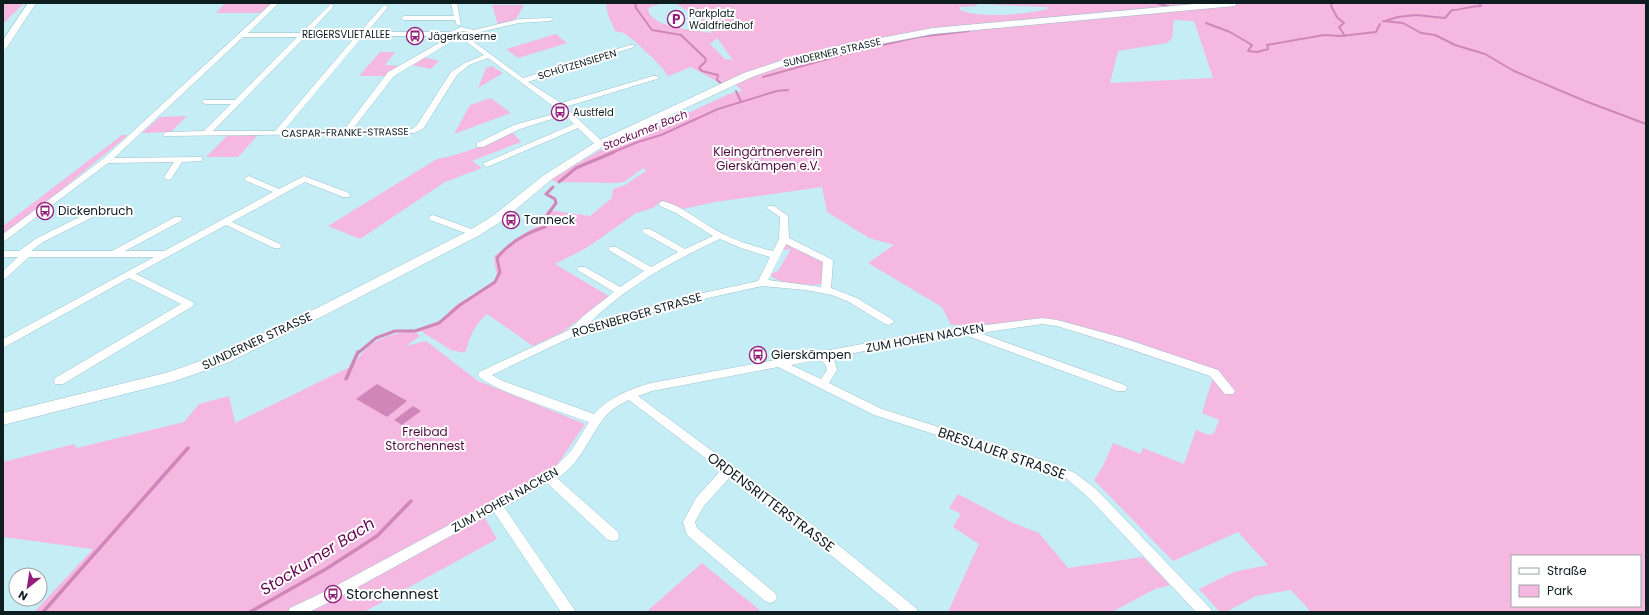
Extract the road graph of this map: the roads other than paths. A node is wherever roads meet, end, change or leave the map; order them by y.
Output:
1 (32, 3) edge
2 (276, 3) edge
3 (454, 3) edge
4 (1234, 3) edge
5 (331, 6) dead end
6 (385, 7) dead end
7 (404, 18) dead end
8 (457, 18) junction
9 (550, 19) dead end
10 (461, 29) junction
11 (474, 32) junction
12 (302, 34) junction
13 (361, 34) junction
14 (242, 35) junction
15 (452, 36) junction
16 (465, 38) junction
17 (632, 46) dead end
18 (3, 47) edge
19 (488, 56) junction
20 (656, 78) dead end
21 (522, 81) junction
22 (206, 102) dead end
23 (237, 102) junction
24 (560, 106) junction
25 (568, 112) junction
26 (580, 124) junction
27 (347, 132) junction
28 (207, 133) junction
29 (277, 133) junction
30 (167, 134) dead end
31 (600, 144) junction
32 (480, 145) dead end
33 (199, 159) dead end
34 (179, 160) junction
35 (106, 161) junction
36 (487, 164) dead end
37 (168, 176) dead end
38 (249, 179) dead end
39 (279, 192) junction
40 (346, 196) dead end
41 (664, 204) dead end
42 (771, 208) dead end
43 (102, 209) dead end
44 (433, 218) dead end
45 (178, 219) dead end
46 (226, 222) junction
47 (647, 232) dead end
48 (474, 233) junction
49 (720, 236) junction
50 (3, 238) edge
51 (784, 238) junction
52 (277, 246) dead end
53 (613, 249) dead end
54 (684, 252) junction
55 (25, 253) junction
56 (3, 254) edge
57 (112, 254) junction
58 (166, 254) junction
59 (776, 255) junction
60 (582, 268) dead end
61 (650, 270) junction
62 (130, 275) junction
63 (3, 276) edge
64 (762, 283) junction
65 (826, 290) junction
66 (620, 291) junction
67 (889, 322) dead end
68 (962, 331) junction
69 (574, 332) junction
70 (3, 344) edge
71 (824, 356) junction
72 (778, 363) junction
73 (59, 381) dead end
74 (823, 385) junction
75 (1121, 388) dead end
76 (1229, 391) dead end
77 (630, 395) junction
78 (3, 419) edge
79 (597, 420) junction
80 (729, 469) junction
81 (548, 477) junction
82 (496, 505) junction
83 (613, 536) dead end
84 (770, 596) dead end
85 (295, 612) edge
86 (568, 612) edge
87 (911, 612) edge
88 (1205, 612) edge

1 - 18 main road
2 - 14 street
3 - 8 street
4 - 31 main road, SUNDERNER STRASSE
5 - 12 street
6 - 13 street
7 - 8 street
8 - 10 street
9 - 11 street
10 - 11 street
10 - 15 street, REIGERSVLIETALLEE
11 - 16 street
12 - 13 street, REIGERSVLIETALLEE
12 - 14 street, REIGERSVLIETALLEE
12 - 23 street
13 - 15 street, REIGERSVLIETALLEE
13 - 29 street
14 - 35 street
15 - 16 street, REIGERSVLIETALLEE
15 - 27 street
16 - 19 street
17 - 21 street, SCHÜTZENSIEPEN
19 - 21 street
19 - 27 street, CASPAR-FRANKE-STRASSE
20 - 24 street
21 - 24 street
22 - 23 street
23 - 28 street
24 - 25 street
25 - 26 street
25 - 32 street
26 - 31 street
26 - 36 street
27 - 29 street, CASPAR-FRANKE-STRASSE
28 - 29 street, CASPAR-FRANKE-STRASSE
28 - 30 street, CASPAR-FRANKE-STRASSE
31 - 48 main road, SUNDERNER STRASSE
33 - 34 street
34 - 35 street
34 - 37 street
35 - 50 street
38 - 39 street
39 - 40 street
39 - 46 street
41 - 49 street
42 - 51 street
43 - 55 street
44 - 48 street
45 - 57 street
46 - 52 street
46 - 58 street
47 - 54 street
48 - 78 main road, SUNDERNER STRASSE
49 - 54 street
49 - 59 street
51 - 59 street
51 - 65 street
53 - 61 street
54 - 61 street
55 - 56 street
55 - 57 street
55 - 63 street
57 - 58 street
58 - 62 street
59 - 64 street
60 - 66 street
61 - 66 street
62 - 70 street
62 - 73 street
64 - 65 street, ROSENBERGER STRASSE
64 - 69 street, ROSENBERGER STRASSE
65 - 67 street, ROSENBERGER STRASSE
66 - 69 street
68 - 71 street, ZUM HOHEN NACKEN
68 - 75 street
68 - 76 street, ZUM HOHEN NACKEN
69 - 79 street, ROSENBERGER STRASSE
71 - 72 street, ZUM HOHEN NACKEN
71 - 74 street
72 - 74 street, BRESLAUER STRASSE
72 - 77 street, ZUM HOHEN NACKEN
74 - 88 street, BRESLAUER STRASSE
77 - 79 street, ZUM HOHEN NACKEN
77 - 80 street, ORDENSRITTERSTRASSE
79 - 81 street, ZUM HOHEN NACKEN
80 - 84 street
80 - 87 street, ORDENSRITTERSTRASSE
81 - 82 street, ZUM HOHEN NACKEN
81 - 83 street
82 - 85 street, ZUM HOHEN NACKEN
82 - 86 street

